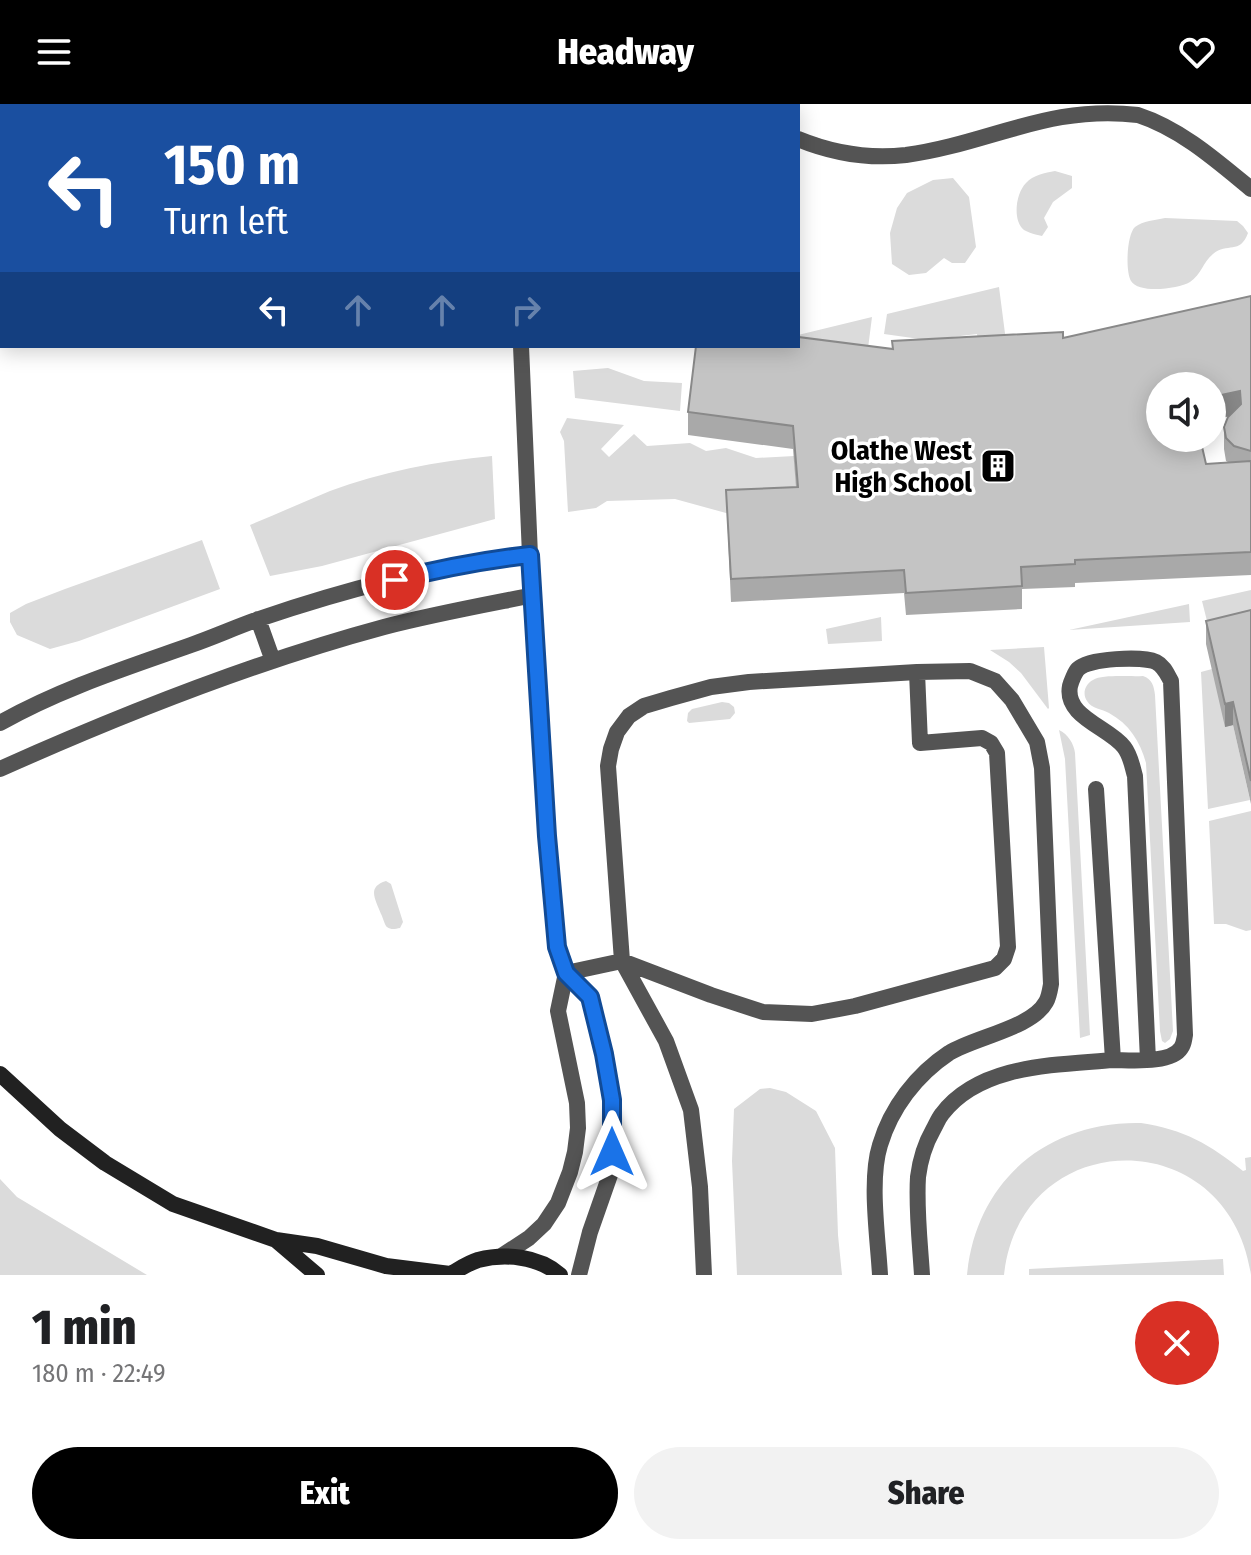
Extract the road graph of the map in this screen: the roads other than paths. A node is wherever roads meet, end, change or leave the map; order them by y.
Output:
1 (800, 140) edge
2 (1251, 189) edge
3 (521, 348) edge
4 (530, 555) junction
5 (534, 595) junction
6 (258, 619) junction
7 (273, 661) junction
8 (917, 672) junction
9 (0, 723) edge
10 (0, 769) edge
11 (1096, 789) dead end
12 (622, 961) junction
13 (566, 973) junction
14 (1113, 1060) junction
15 (1148, 1060) junction
16 (2, 1073) edge
17 (276, 1240) junction
18 (503, 1255) junction
19 (317, 1275) edge
20 (449, 1275) edge
21 (560, 1275) edge
22 (579, 1275) edge
23 (704, 1275) edge
24 (880, 1275) edge
25 (922, 1275) edge

1 - 2 lane
3 - 4 lane
4 - 5 lane
4 - 6 lane
5 - 7 lane
5 - 13 lane
6 - 7 lane
6 - 9 lane
7 - 10 lane
8 - 12 lane
8 - 12 lane
8 - 24 lane
11 - 14 lane
12 - 13 lane
12 - 23 lane
13 - 18 lane
13 - 22 lane
14 - 15 lane
14 - 25 lane
15 - 15 lane
16 - 17 street
17 - 19 street
17 - 20 street
18 - 20 street
18 - 21 street

